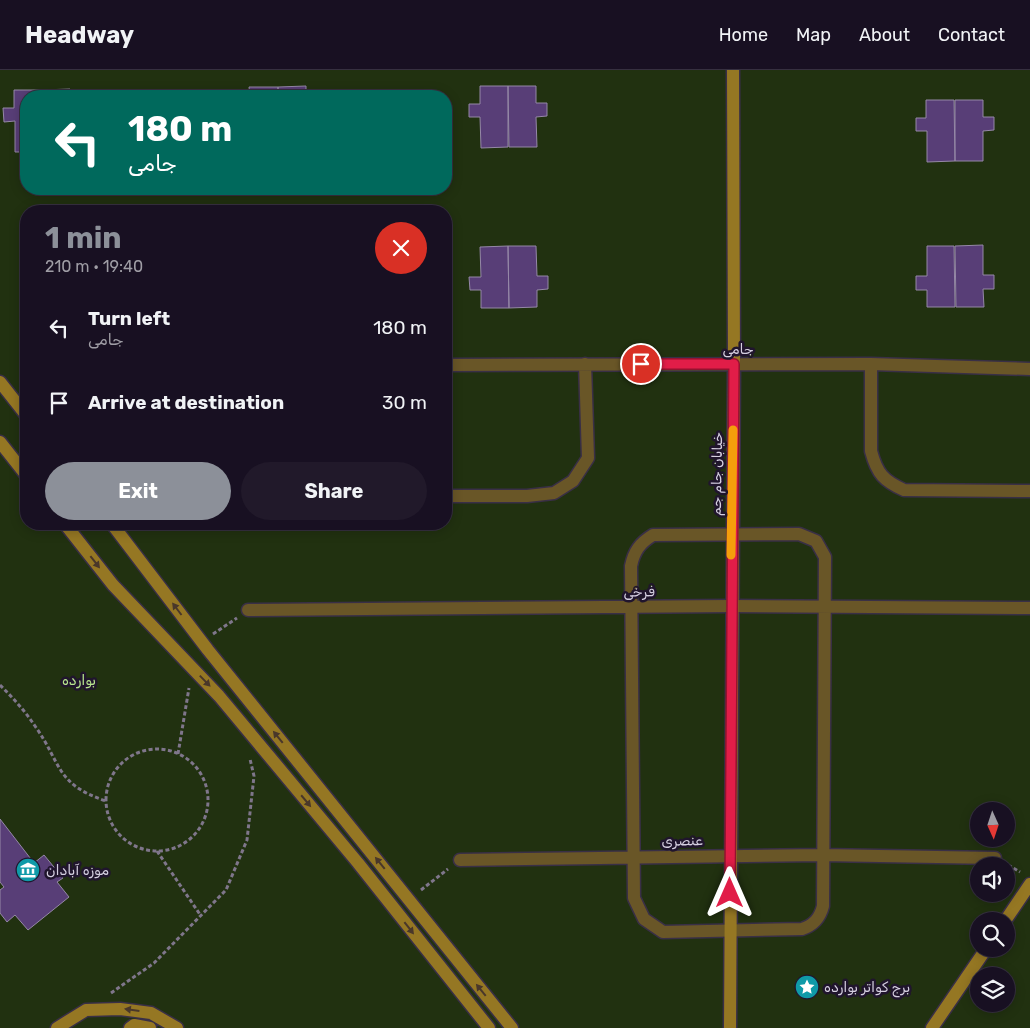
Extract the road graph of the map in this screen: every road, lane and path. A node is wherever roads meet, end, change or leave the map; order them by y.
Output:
1 (733, 70) edge
2 (585, 364) junction
3 (734, 364) junction
4 (871, 364) junction
5 (452, 365) edge
6 (1030, 369) edge
7 (0, 382) edge
8 (20, 407) edge
9 (0, 442) edge
10 (20, 468) edge
11 (1030, 490) edge
12 (452, 496) edge
13 (69, 530) edge
14 (117, 530) edge
15 (731, 535) junction
16 (731, 606) junction
17 (631, 607) junction
18 (824, 607) junction
19 (1030, 608) edge
20 (248, 610) joint
21 (202, 642) junction
22 (192, 668) junction
23 (0, 686) edge
24 (248, 750) dead end
25 (178, 754) junction
26 (106, 801) junction
27 (158, 851) junction
28 (822, 854) junction
29 (730, 855) junction
30 (633, 857) junction
31 (970, 857) edge
32 (460, 860) joint
33 (1015, 872) edge
34 (1026, 879) edge
35 (408, 899) junction
36 (1010, 912) edge
37 (200, 916) junction
38 (730, 930) junction
39 (981, 957) edge
40 (109, 994) dead end
41 (57, 1028) edge
42 (130, 1028) edge
43 (150, 1028) edge
44 (177, 1028) edge
45 (489, 1028) edge
46 (512, 1028) edge
47 (730, 1028) edge
48 (932, 1028) edge

1 - 3 main road, خیابان جام جم
2 - 3 street, جامی
2 - 5 street, جامی
2 - 12 street
3 - 4 street, جامی
3 - 15 main road, خیابان جام جم
4 - 6 street, جامی
4 - 11 street
7 - 8 main road
9 - 10 main road
13 -> 22 main road
21 -> 14 main road
15 - 16 main road, خیابان جام جم
15 - 17 street
15 - 18 street
16 - 17 street, فرخی
16 - 18 street, فرخی
16 - 29 main road, خیابان جام جم
17 - 20 street, فرخی
17 - 30 street
18 - 19 street, فرخی
18 - 28 street
20 - 21 path
35 -> 21 main road
22 - 25 path
22 -> 45 main road
23 - 26 path
24 - 37 path
25 - 26 path
25 - 27 path
26 - 27 path
27 - 37 path
28 - 29 street, عنصری
28 - 31 street, عنصری
28 - 38 street
29 - 30 street, عنصری
29 - 38 main road, خیابان جام جم
30 - 32 street, عنصری
30 - 38 street
32 - 35 path
33 - 34 path
34 - 36 main road
46 -> 35 main road
37 - 40 path
38 - 47 main road, خیابان جام جم
39 - 48 main road
44 -> 41 main road
42 - 43 main road

